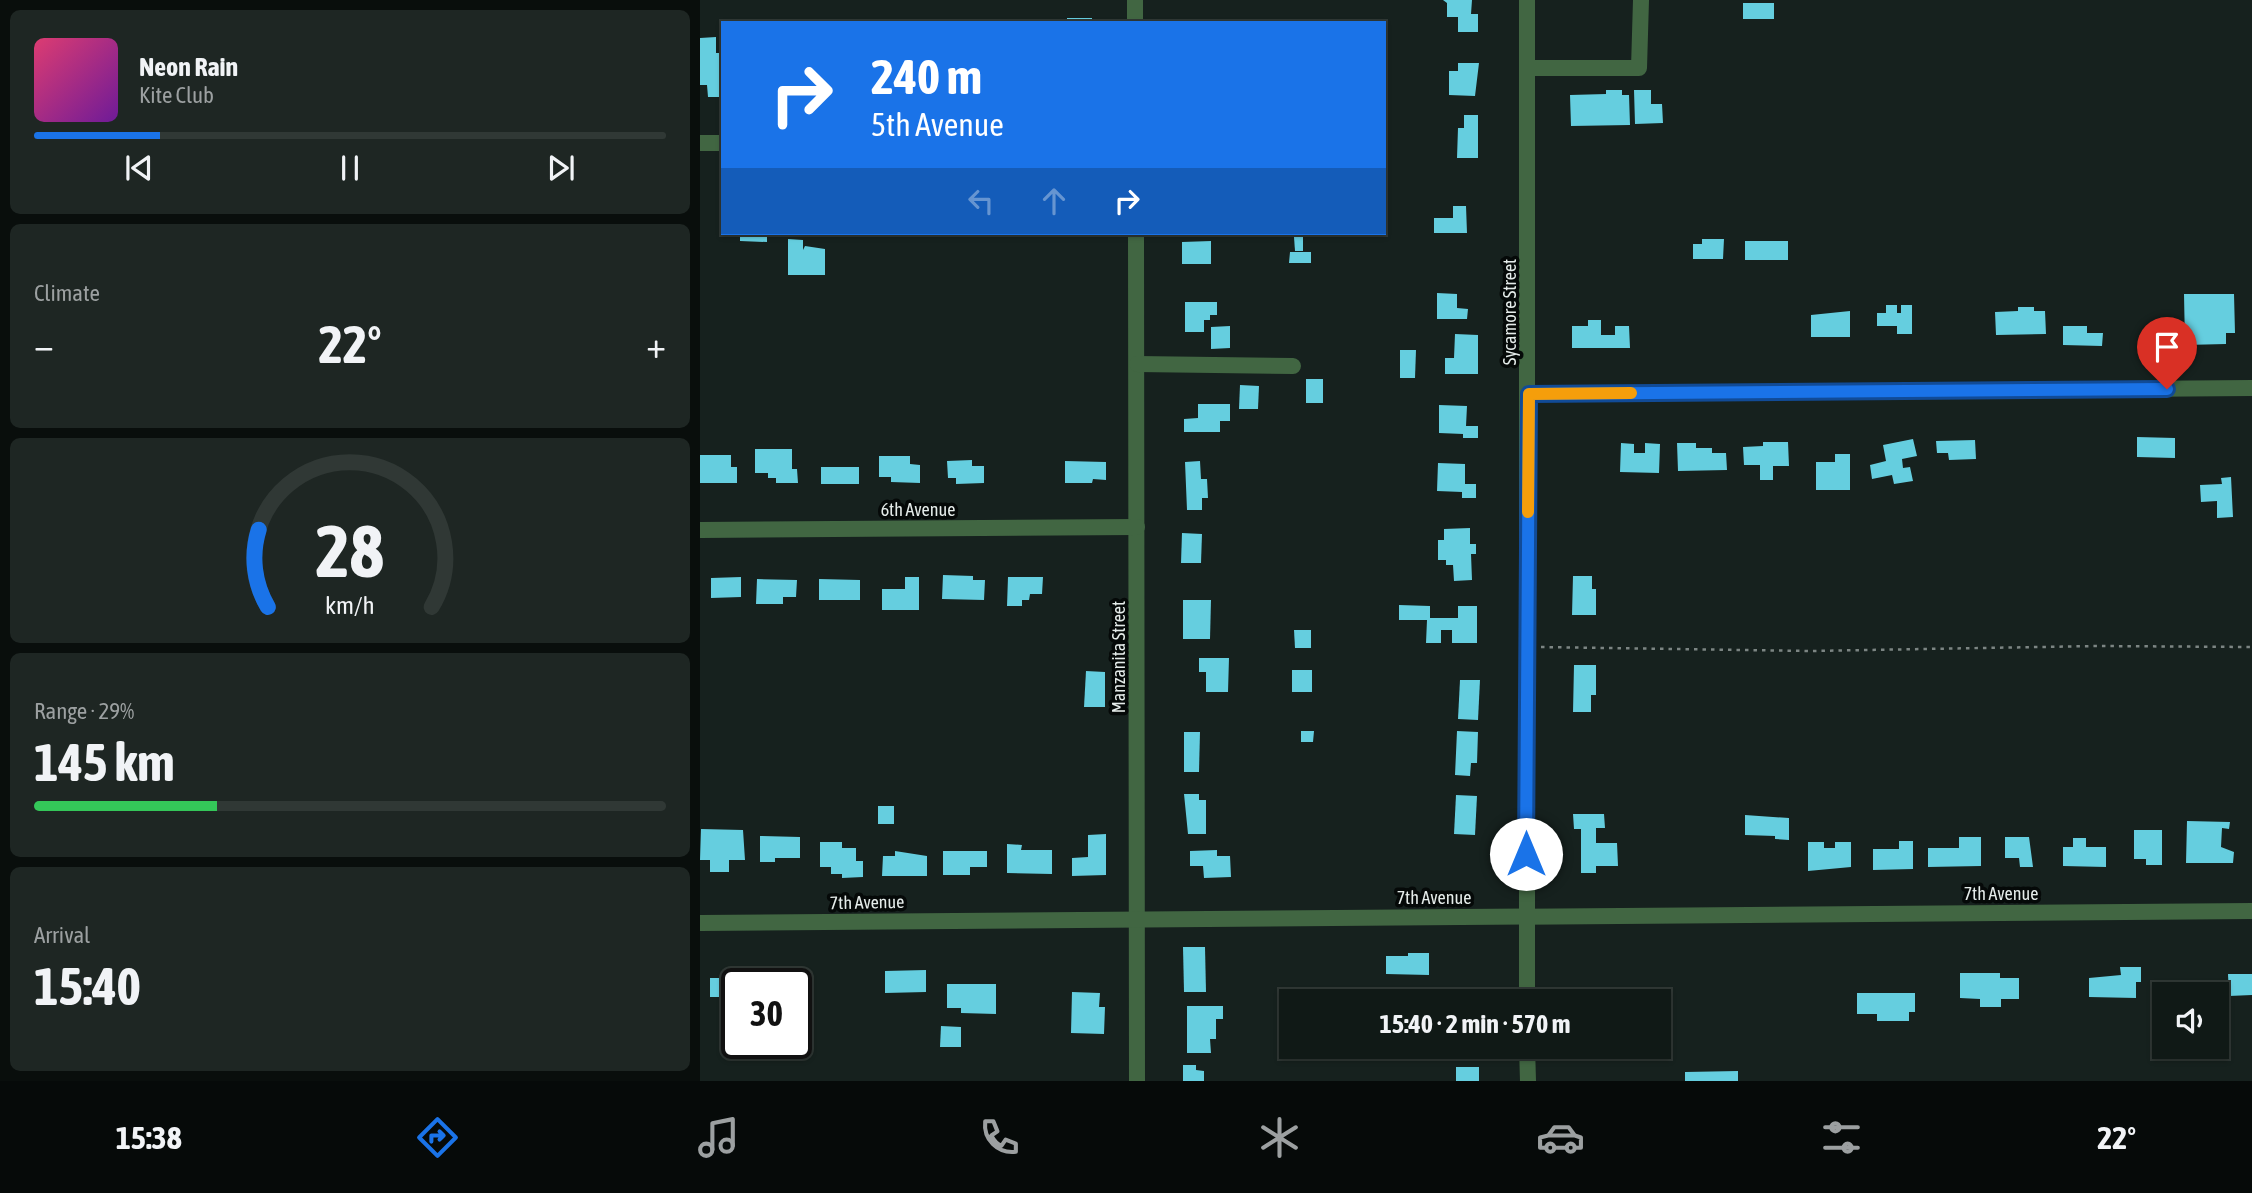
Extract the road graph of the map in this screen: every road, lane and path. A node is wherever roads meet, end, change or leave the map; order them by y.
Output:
1 (1135, 0) edge
2 (1527, 0) edge
3 (1641, 0) edge
4 (1135, 21) edge
5 (1527, 68) junction
6 (700, 143) edge
7 (721, 143) edge
8 (1136, 235) edge
9 (1137, 364) junction
10 (1293, 366) dead end
11 (2252, 388) edge
12 (1529, 394) junction
13 (1137, 527) junction
14 (700, 530) edge
15 (1528, 646) junction
16 (2252, 647) edge
17 (2252, 911) edge
18 (1526, 916) junction
19 (1137, 919) junction
20 (700, 923) edge
21 (1527, 989) edge
22 (1527, 1059) edge
23 (1137, 1081) edge
24 (1528, 1081) edge

1 - 4 street
2 - 5 street, Sycamore Street
3 - 5 street
5 - 12 street, Sycamore Street
6 - 7 street
8 - 9 street, Manzanita Street
9 - 10 street
9 - 13 street, Manzanita Street
11 - 12 street
12 - 15 street, Sycamore Street
13 - 14 street, 6th Avenue
13 - 19 street, Manzanita Street
15 - 16 path
15 - 18 street, Sycamore Street
17 - 18 street, 7th Avenue
18 - 19 street, 7th Avenue
18 - 21 street, Sycamore Street
19 - 20 street, 7th Avenue
19 - 23 street, Manzanita Street
22 - 24 street

